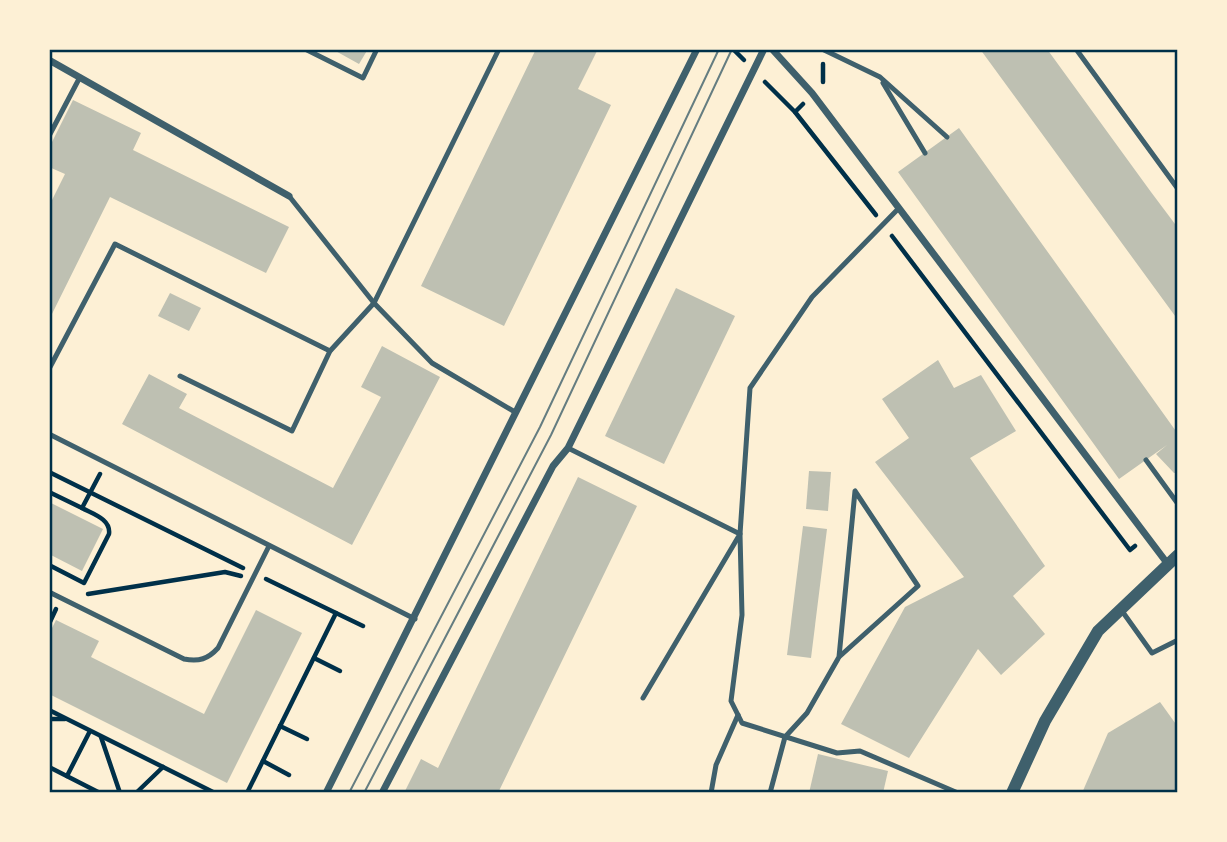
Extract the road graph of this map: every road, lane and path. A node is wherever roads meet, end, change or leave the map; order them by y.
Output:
1 (305, 49) edge
2 (377, 49) edge
3 (499, 49) edge
4 (697, 49) edge
5 (764, 49) edge
6 (772, 49) edge
7 (822, 49) edge
8 (1076, 49) edge
9 (49, 60) edge
10 (80, 76) junction
11 (880, 77) junction
12 (795, 112) dead end
13 (49, 136) edge
14 (947, 137) dead end
15 (925, 153) dead end
16 (1178, 189) edge
17 (289, 195) joint
18 (899, 208) junction
19 (883, 225) junction
20 (374, 303) junction
21 (330, 351) junction
22 (49, 369) edge
23 (180, 376) dead end
24 (515, 412) junction
25 (49, 434) edge
26 (568, 448) junction
27 (1146, 460) dead end
28 (105, 463) junction
29 (49, 472) edge
30 (49, 492) edge
31 (90, 493) junction
32 (1178, 504) edge
33 (82, 509) junction
34 (740, 534) junction
35 (269, 546) junction
36 (1130, 550) dead end
37 (1178, 555) edge
38 (1167, 563) junction
39 (49, 565) edge
40 (239, 566) junction
41 (235, 573) junction
42 (255, 573) junction
43 (251, 581) junction
44 (271, 581) dead end
45 (49, 592) edge
46 (61, 598) junction
47 (1120, 609) junction
48 (336, 613) junction
49 (415, 619) junction
50 (363, 626) dead end
51 (1178, 641) edge
52 (839, 657) junction
53 (314, 658) junction
54 (340, 671) dead end
55 (643, 698) dead end
56 (49, 710) edge
57 (738, 715) junction
58 (49, 719) edge
59 (66, 719) junction
60 (280, 726) junction
61 (90, 731) junction
62 (101, 736) junction
63 (785, 737) junction
64 (307, 739) dead end
65 (262, 761) junction
66 (49, 767) edge
67 (163, 767) junction
68 (289, 775) dead end
69 (67, 776) junction
70 (100, 793) edge
71 (120, 793) edge
72 (136, 793) edge
73 (215, 793) edge
74 (247, 793) edge
75 (326, 793) edge
76 (382, 793) edge
77 (711, 793) edge
78 (770, 793) edge
79 (958, 793) edge
80 (1012, 793) edge

1 - 2 lane
3 - 20 lane
4 - 24 street
5 - 26 street
6 - 18 street
7 - 11 lane
8 - 16 lane
9 - 10 street
10 - 13 lane
10 - 17 street
11 - 14 lane
11 - 15 lane
12 - 19 path
17 - 20 lane
18 - 19 lane
18 - 38 street
19 - 34 lane
19 - 36 path
20 - 21 lane
20 - 24 lane
21 - 22 lane
21 - 23 lane
24 - 49 street
25 - 28 lane
26 - 34 lane
26 - 76 street
27 - 32 lane
28 - 31 path
28 - 35 lane
29 - 31 path
30 - 33 path
31 - 33 path
31 - 40 path
33 - 39 path
34 - 55 lane
34 - 57 lane
35 - 42 lane
35 - 49 lane
37 - 38 street
38 - 47 street
40 - 41 path
40 - 42 path
41 - 43 path
41 - 46 path
42 - 43 lane
43 - 46 lane
44 - 48 path
45 - 46 lane
47 - 51 lane
47 - 80 street
48 - 50 path
48 - 53 path
49 - 75 street
52 - 52 lane
52 - 63 lane
53 - 54 path
53 - 60 path
56 - 59 path
57 - 63 lane
57 - 77 lane
58 - 59 path
59 - 61 path
60 - 64 path
60 - 65 path
61 - 62 path
61 - 69 path
62 - 67 path
62 - 71 path
63 - 78 lane
63 - 79 lane
65 - 68 path
65 - 74 path
66 - 69 path
67 - 72 path
67 - 73 path
69 - 70 path

